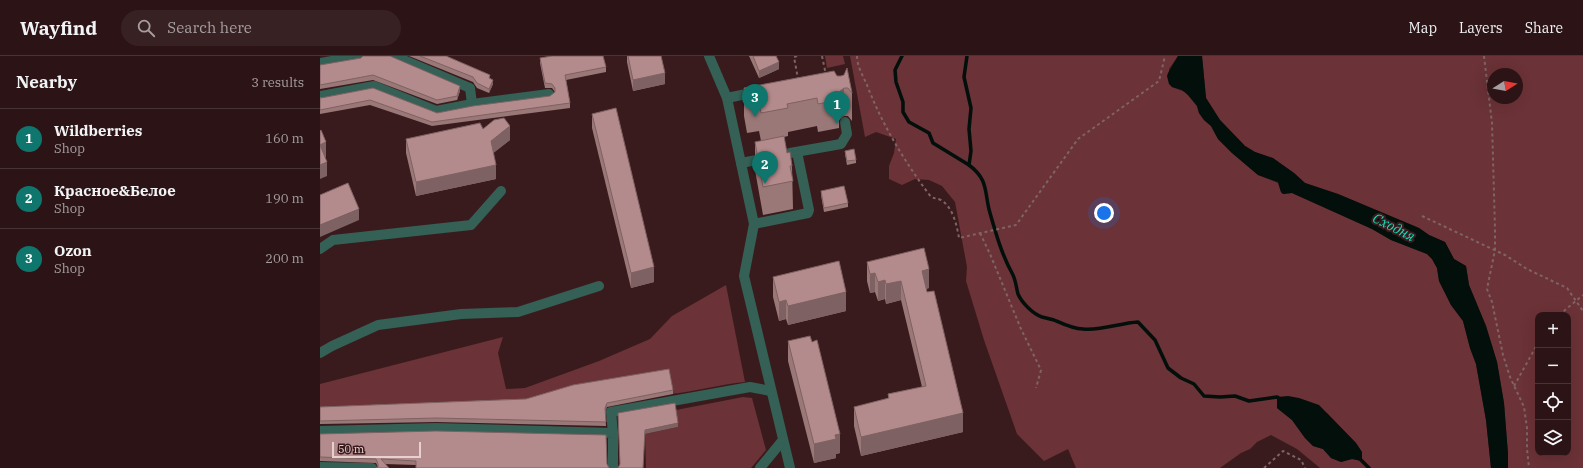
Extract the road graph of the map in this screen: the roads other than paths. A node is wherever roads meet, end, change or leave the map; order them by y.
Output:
1 (360, 56) edge
2 (394, 56) edge
3 (709, 56) edge
4 (320, 63) edge
5 (764, 91) edge
6 (549, 94) dead end
7 (320, 96) edge
8 (727, 98) junction
9 (472, 104) junction
10 (845, 122) dead end
11 (797, 152) junction
12 (741, 163) junction
13 (500, 191) dead end
14 (754, 224) junction
15 (320, 249) edge
16 (599, 286) dead end
17 (320, 353) edge
18 (771, 391) junction
19 (320, 431) edge
20 (613, 433) junction
21 (783, 440) junction
22 (320, 467) edge
23 (372, 468) edge
24 (613, 468) edge
25 (760, 468) edge
26 (790, 468) edge

1 - 4 street
2 - 9 street
3 - 8 street
5 - 8 street
6 - 9 street
7 - 9 street
8 - 12 street
10 - 11 street
11 - 12 street
11 - 14 street
12 - 14 street
13 - 15 street
14 - 18 street
16 - 17 street
18 - 20 street
18 - 21 street
19 - 20 street
20 - 24 street
21 - 25 street
21 - 26 street
22 - 23 street

